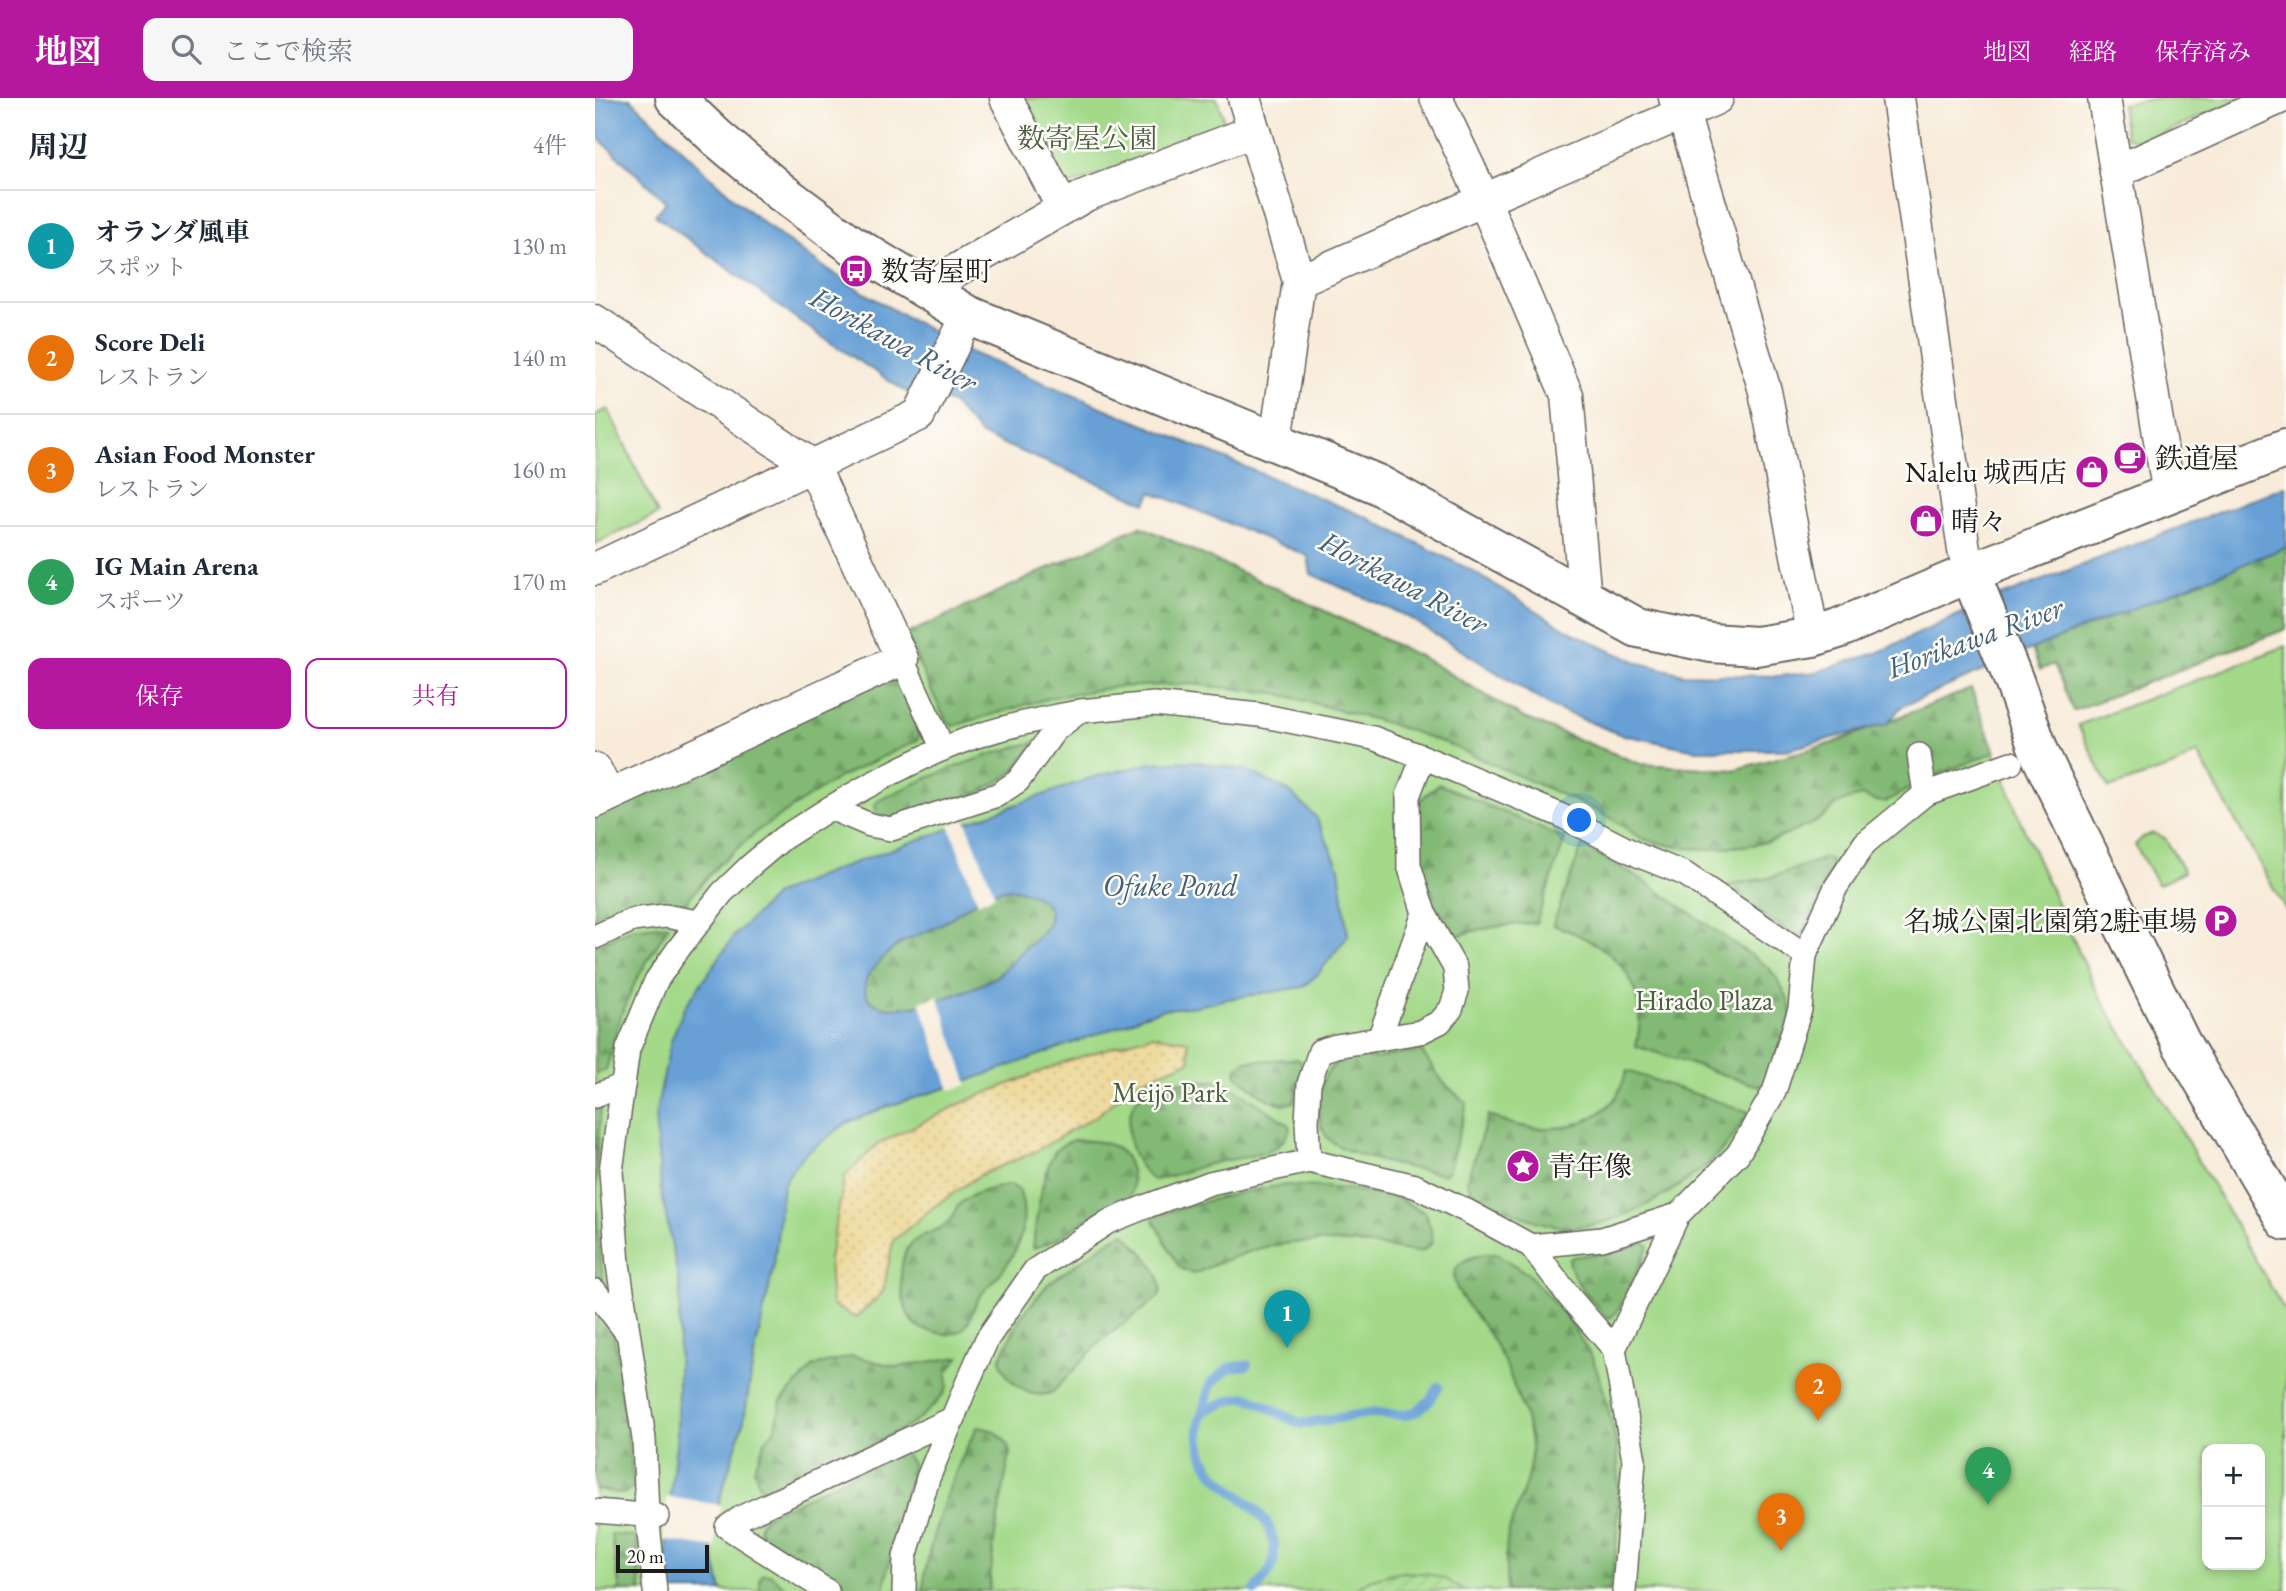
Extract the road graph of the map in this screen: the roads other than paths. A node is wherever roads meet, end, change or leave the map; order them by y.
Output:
1 (675, 98) edge
2 (1006, 98) edge
3 (1244, 98) edge
4 (1436, 98) edge
5 (1717, 98) edge
6 (1898, 98) edge
7 (2104, 98) edge
8 (2279, 98) edge
9 (1679, 105) edge
10 (1254, 131) junction
11 (2116, 172) junction
12 (1484, 200) junction
13 (1063, 208) junction
14 (1299, 281) junction
15 (929, 292) junction
16 (595, 321) edge
17 (962, 328) junction
18 (1276, 441) junction
19 (2286, 449) edge
20 (813, 466) junction
21 (2169, 495) junction
22 (595, 569) edge
23 (1975, 586) junction
24 (1585, 600) junction
25 (1813, 637) junction
26 (902, 659) junction
27 (1080, 711) junction
28 (943, 749) junction
29 (1919, 755) dead end
30 (1423, 757) junction
31 (2011, 763) dead end
32 (599, 789) edge
33 (1925, 794) junction
34 (830, 808) junction
35 (1424, 913) junction
36 (698, 922) junction
37 (595, 937) edge
38 (1805, 955) junction
39 (1379, 1039) junction
40 (623, 1085) junction
41 (595, 1096) edge
42 (1309, 1161) junction
43 (1678, 1215) junction
44 (2286, 1221) edge
45 (1531, 1246) junction
46 (595, 1291) edge
47 (629, 1336) junction
48 (1614, 1349) junction
49 (954, 1418) junction
50 (595, 1511) edge
51 (652, 1515) junction
52 (655, 1591) edge
53 (827, 1591) edge
54 (904, 1591) edge
55 (1624, 1591) edge

1 - 15 street
2 - 13 street
3 - 10 street
4 - 12 street
5 - 9 street
6 - 23 street
7 - 11 street
8 - 11 street
9 - 12 street
9 - 25 street
10 - 13 street
10 - 14 street
11 - 21 street
12 - 14 street
12 - 24 street
13 - 15 street
14 - 18 street
15 - 17 street
16 - 20 street
17 - 18 street
17 - 20 street
18 - 24 street
19 - 21 street
20 - 22 street
20 - 26 street
21 - 23 street
23 - 25 street
23 - 44 street
24 - 25 street
26 - 28 street
26 - 32 street
27 - 28 street
27 - 30 street
27 - 34 street
28 - 34 street
29 - 33 street
30 - 35 street
30 - 38 street
31 - 33 street
33 - 38 street
34 - 36 street
35 - 39 street
35 - 39 street
36 - 37 street
36 - 40 street
38 - 43 street
39 - 42 street
40 - 41 street
40 - 47 street
42 - 45 street
42 - 49 street
43 - 45 street
43 - 48 street
45 - 48 street
46 - 47 street
47 - 51 street
48 - 55 street
49 - 53 street
49 - 54 street
50 - 51 street
51 - 52 street

